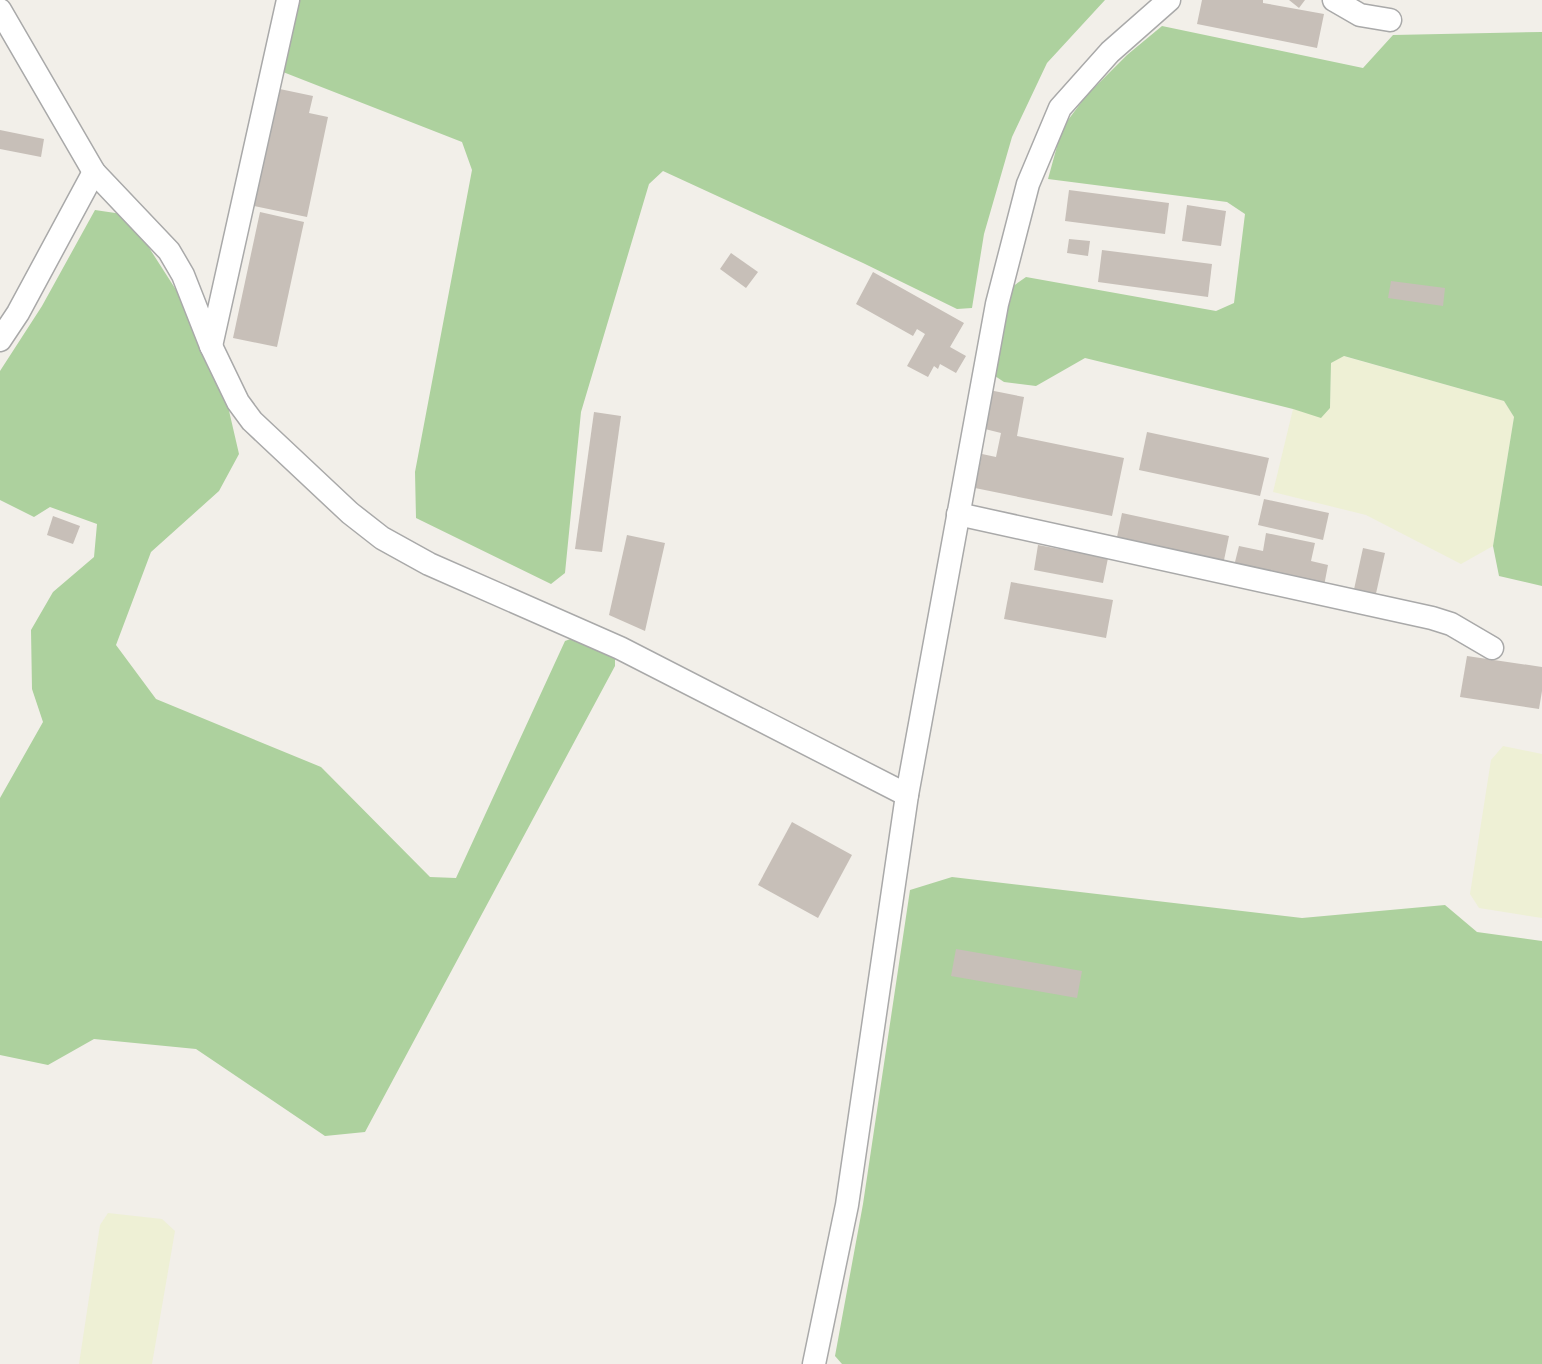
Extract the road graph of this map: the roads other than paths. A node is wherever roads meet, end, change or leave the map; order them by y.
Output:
1 (288, 0) edge
2 (1169, 0) edge
3 (1334, 0) edge
4 (0, 10) edge
5 (1390, 20) dead end
6 (94, 172) junction
7 (0, 340) edge
8 (211, 346) junction
9 (958, 514) junction
10 (1492, 648) dead end
11 (906, 795) junction
12 (814, 1364) edge

1 - 8 street
2 - 9 street
3 - 5 street
4 - 6 street
6 - 7 street
6 - 8 street
8 - 11 street
9 - 10 street
9 - 11 street
11 - 12 street

